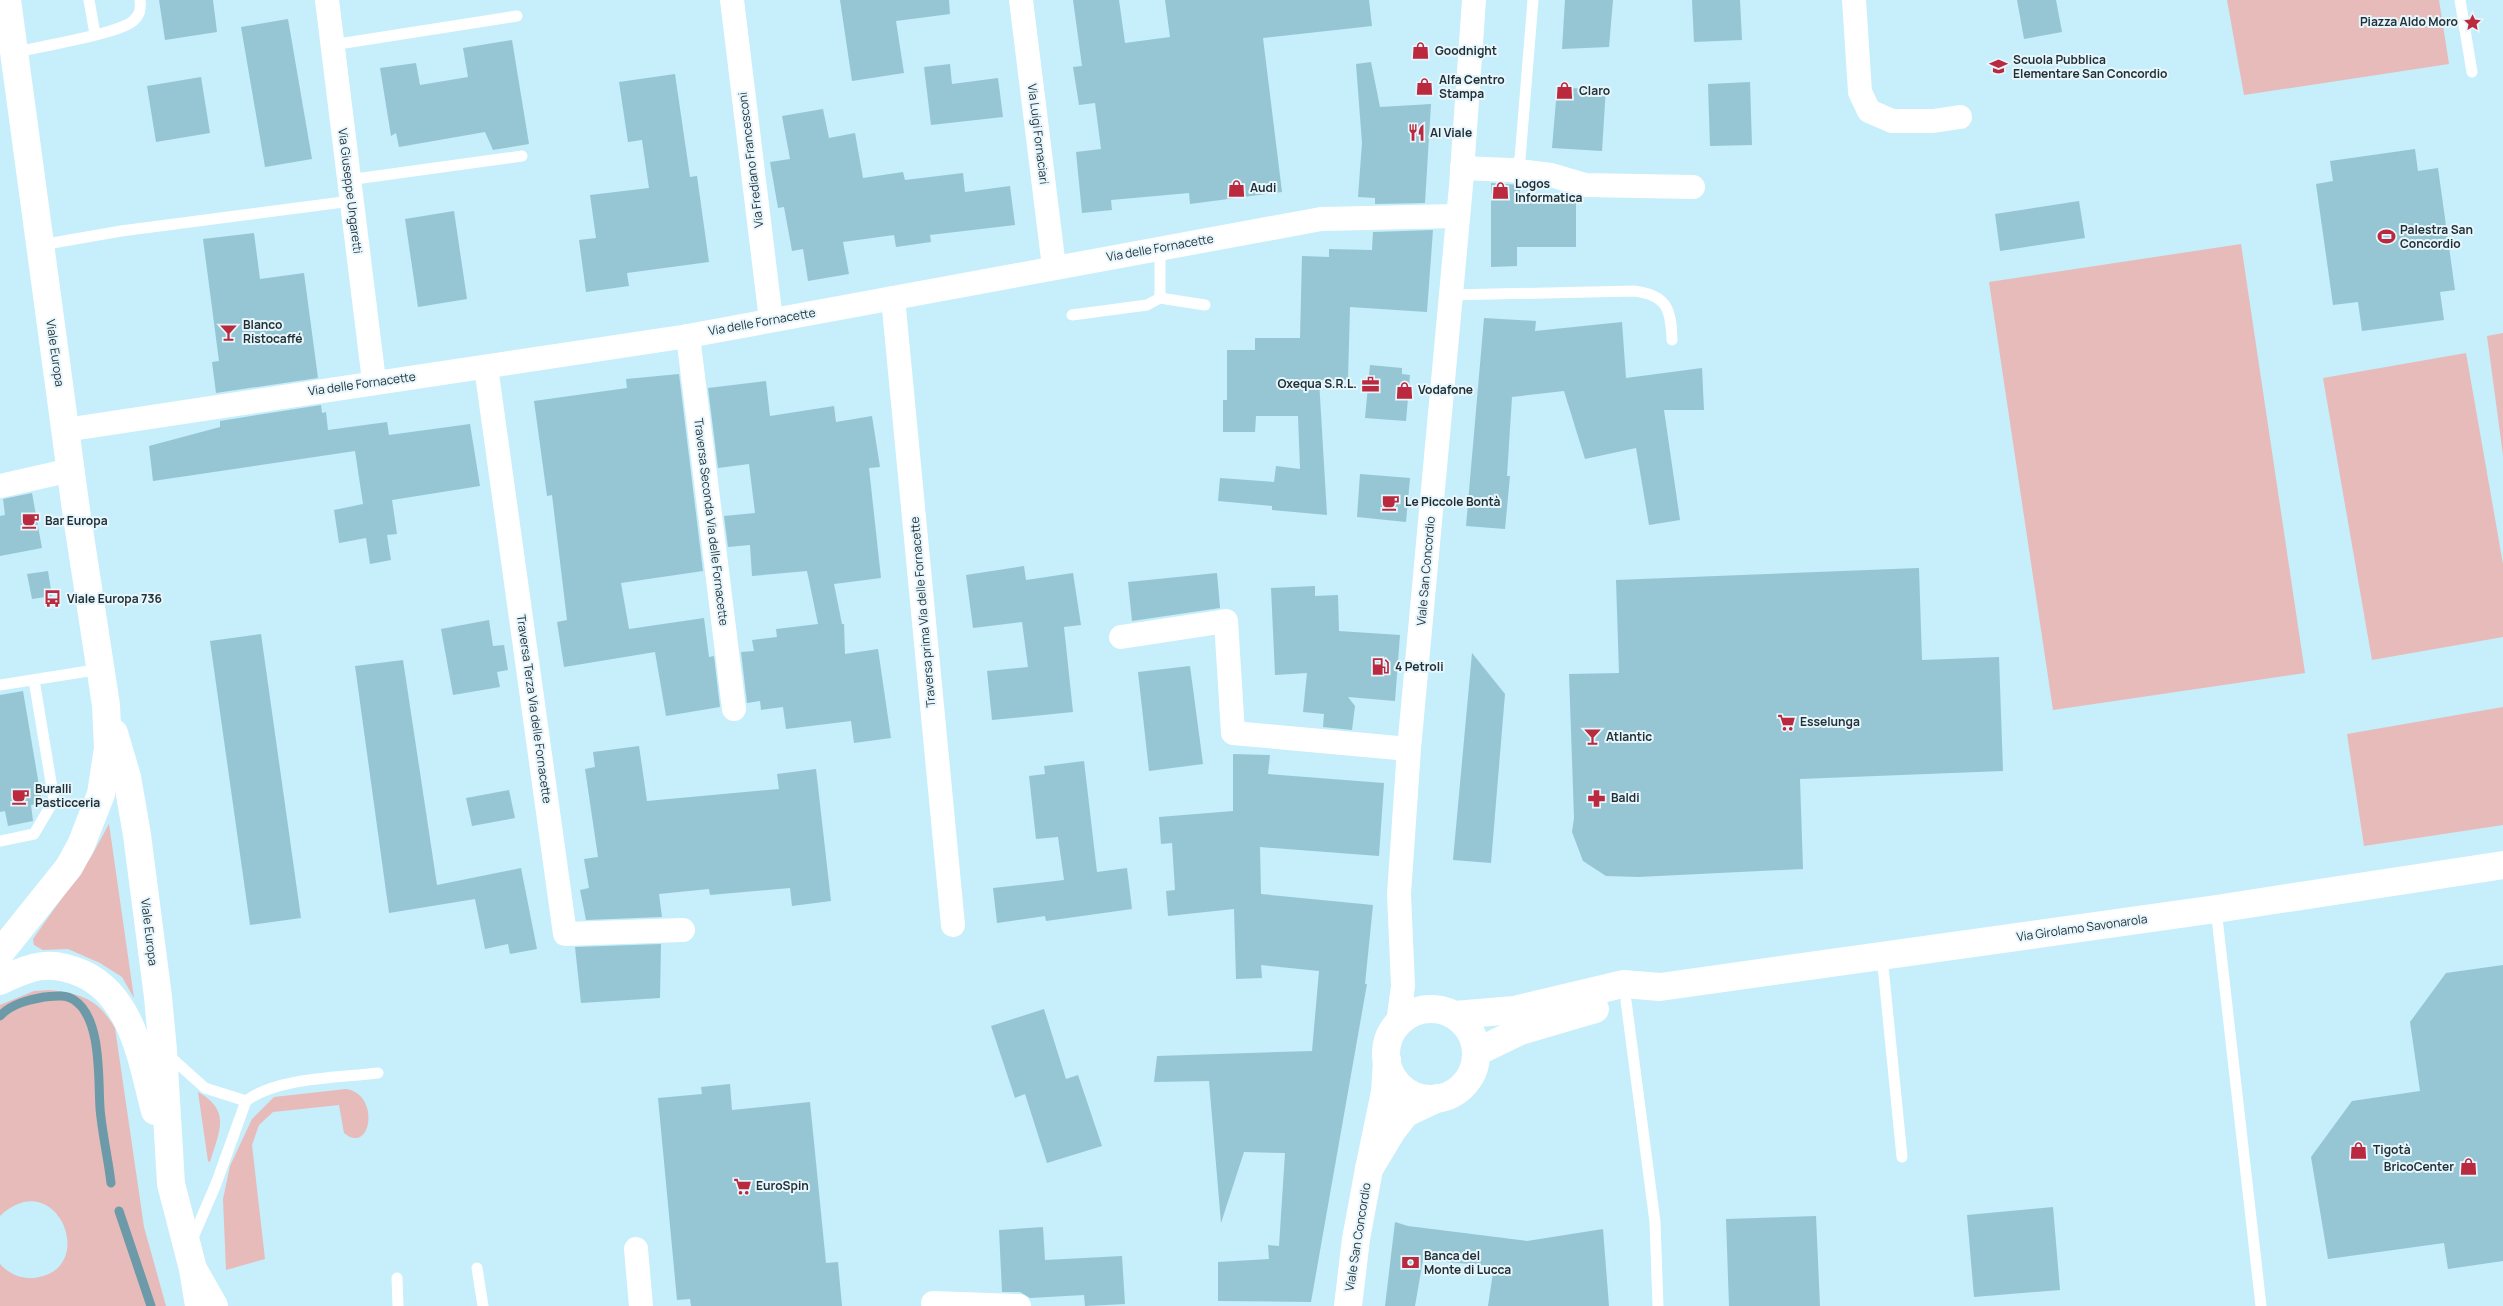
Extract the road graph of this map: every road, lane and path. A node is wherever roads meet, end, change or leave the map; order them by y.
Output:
1 (6, 0) edge
2 (89, 0) edge
3 (140, 0) edge
4 (327, 0) edge
5 (732, 0) edge
6 (1021, 0) edge
7 (1474, 0) edge
8 (1534, 0) edge
9 (1854, 0) edge
10 (2460, 0) edge
11 (517, 16) dead end
12 (95, 34) junction
13 (332, 45) junction
14 (13, 52) junction
15 (2472, 72) dead end
16 (1960, 116) dead end
17 (522, 156) dead end
18 (1462, 168) junction
19 (1510, 170) junction
20 (1693, 187) dead end
21 (350, 191) junction
22 (1457, 216) junction
23 (41, 245) junction
24 (1160, 248) junction
25 (1054, 267) junction
26 (1449, 295) junction
27 (893, 298) junction
28 (1160, 298) junction
29 (1205, 305) dead end
30 (1072, 315) dead end
31 (771, 320) junction
32 (688, 336) junction
33 (1672, 340) dead end
34 (486, 368) junction
35 (374, 381) junction
36 (65, 430) junction
37 (71, 470) junction
38 (0, 486) edge
39 (1121, 637) dead end
40 (101, 670) junction
41 (34, 680) junction
42 (0, 685) edge
43 (106, 705) junction
44 (734, 709) dead end
45 (1409, 749) junction
46 (0, 841) edge
47 (2503, 865) edge
48 (2216, 909) junction
49 (952, 925) dead end
50 (683, 930) dead end
51 (0, 953) edge
52 (1882, 956) junction
53 (0, 981) edge
54 (1660, 986) junction
55 (1626, 1001) junction
56 (1455, 1015) junction
57 (1398, 1023) junction
58 (163, 1050) junction
59 (1477, 1052) junction
60 (1386, 1060) junction
61 (378, 1073) dead end
62 (1438, 1098) junction
63 (246, 1101) junction
64 (1902, 1157) dead end
65 (168, 1163) junction
66 (1369, 1169) junction
67 (636, 1249) dead end
68 (191, 1260) junction
69 (478, 1268) dead end
70 (397, 1278) dead end
71 (933, 1303) dead end
72 (199, 1306) edge
73 (214, 1306) edge
74 (398, 1306) edge
75 (483, 1306) edge
76 (641, 1306) edge
77 (1019, 1306) edge
78 (1348, 1306) edge
79 (1658, 1306) edge
80 (2261, 1306) edge

1 - 14 main road, Viale Europa
2 - 12 lane
3 - 12 lane
4 - 13 street, Via Giuseppe Ungaretti
5 - 31 street, Via Frediano Francesconi
6 - 25 street, Via Luigi Fornaciari
7 - 18 street, Viale San Concordio
8 - 19 lane
9 - 16 street
10 - 15 lane
11 - 13 lane
12 - 14 lane
13 - 21 street, Via Giuseppe Ungaretti
14 - 23 main road, Viale Europa
17 - 21 lane
18 - 19 street
18 - 22 street, Viale San Concordio
19 - 20 street
21 - 23 lane
21 - 35 street, Via Giuseppe Ungaretti
22 - 24 street, Via delle Fornacette
22 - 26 street, Viale San Concordio
23 - 36 main road, Viale Europa
24 - 25 street, Via delle Fornacette
24 - 28 lane
25 - 27 street, Via delle Fornacette
26 - 33 lane
26 - 45 street, Viale San Concordio
27 - 31 street, Via delle Fornacette
27 - 49 street, Traversa prima Via delle Fornacette
28 - 29 lane
28 - 30 lane
31 - 32 street, Via delle Fornacette
32 - 34 street, Via delle Fornacette
32 - 44 street, Traversa Seconda Via delle Fornacette
34 - 35 street, Via delle Fornacette
34 - 50 street, Traversa Terza Via delle Fornacette
35 - 36 street, Via delle Fornacette
36 - 37 main road, Viale Europa
37 - 38 street
37 - 40 main road, Viale Europa
39 - 45 street
40 - 41 lane
40 - 43 main road, Viale Europa
41 - 42 lane
41 - 46 lane
43 - 51 main road, Viale Europa
43 - 58 main road, Viale Europa
45 - 57 street, Viale San Concordio
47 - 48 main road, Via Girolamo Savonarola
48 - 52 main road, Via Girolamo Savonarola
48 - 80 lane
52 - 54 main road, Via Girolamo Savonarola
52 - 64 lane
53 - 65 main road, Viale Europa
54 - 55 main road, Via Girolamo Savonarola
54 - 56 main road, Via Girolamo Savonarola
55 - 59 main road, Via Girolamo Savonarola
55 - 79 lane
56 - 57 main road
56 - 59 main road
57 - 60 main road, Viale San Concordio
58 - 63 lane
58 - 65 main road, Viale Europa
59 - 62 main road, Viale San Concordio
60 - 62 main road
60 - 66 main road, Viale San Concordio
61 - 63 lane
62 - 66 main road, Viale San Concordio
63 - 68 lane
65 - 68 main road, Viale Europa
66 - 78 main road, Viale San Concordio
67 - 76 street
68 - 72 main road
68 - 73 main road, Viale Europa
69 - 75 lane
70 - 74 lane
71 - 77 street

